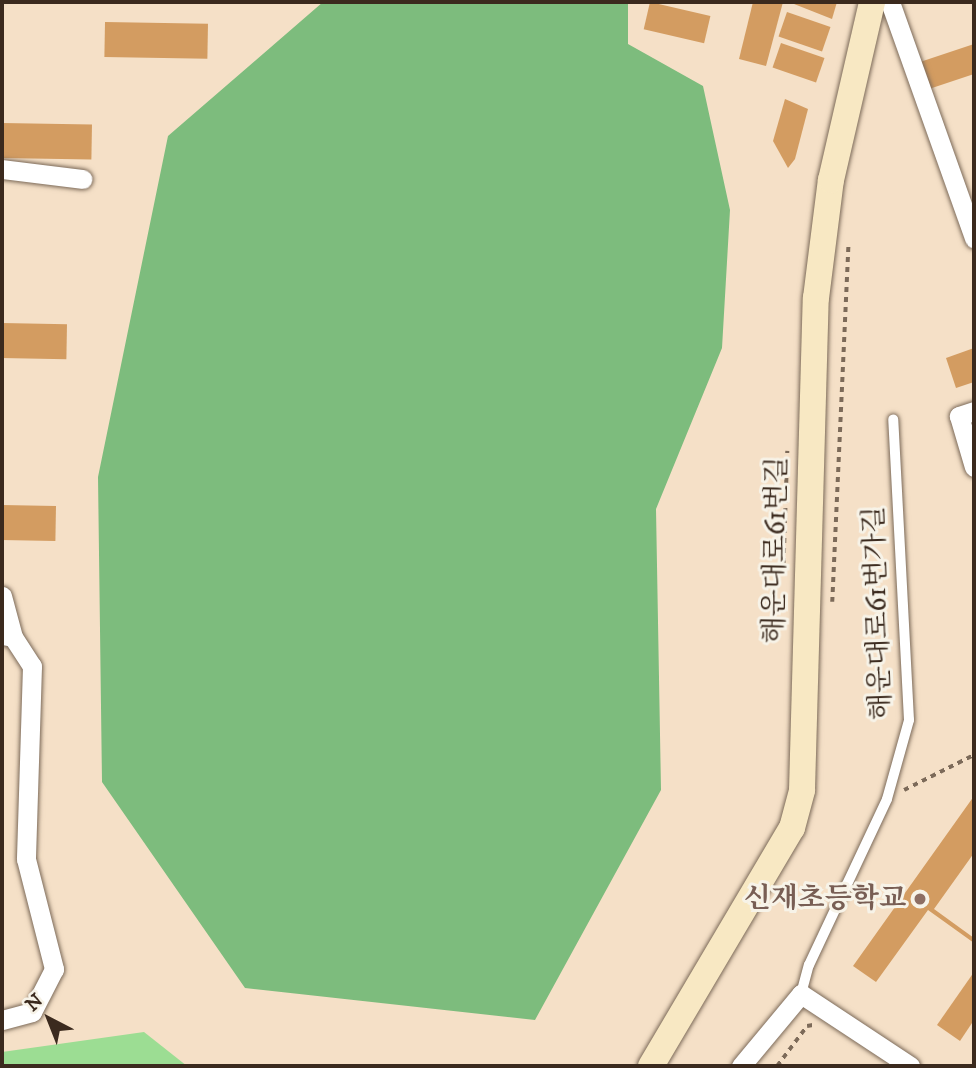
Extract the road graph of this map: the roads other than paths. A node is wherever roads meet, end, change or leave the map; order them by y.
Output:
1 (873, 2) edge
2 (890, 2) edge
3 (2, 169) edge
4 (82, 179) dead end
5 (974, 238) edge
6 (974, 411) edge
7 (892, 419) dead end
8 (974, 467) edge
9 (2, 596) edge
10 (7, 636) edge
11 (801, 994) junction
12 (2, 1020) edge
13 (650, 1066) edge
14 (741, 1066) edge
15 (910, 1066) edge

1 - 13 main road, 해운대로61번길
2 - 5 street
3 - 4 street
6 - 8 street
7 - 11 lane, 해운대로61번가길
9 - 10 street
10 - 12 street
11 - 14 street
11 - 15 street

